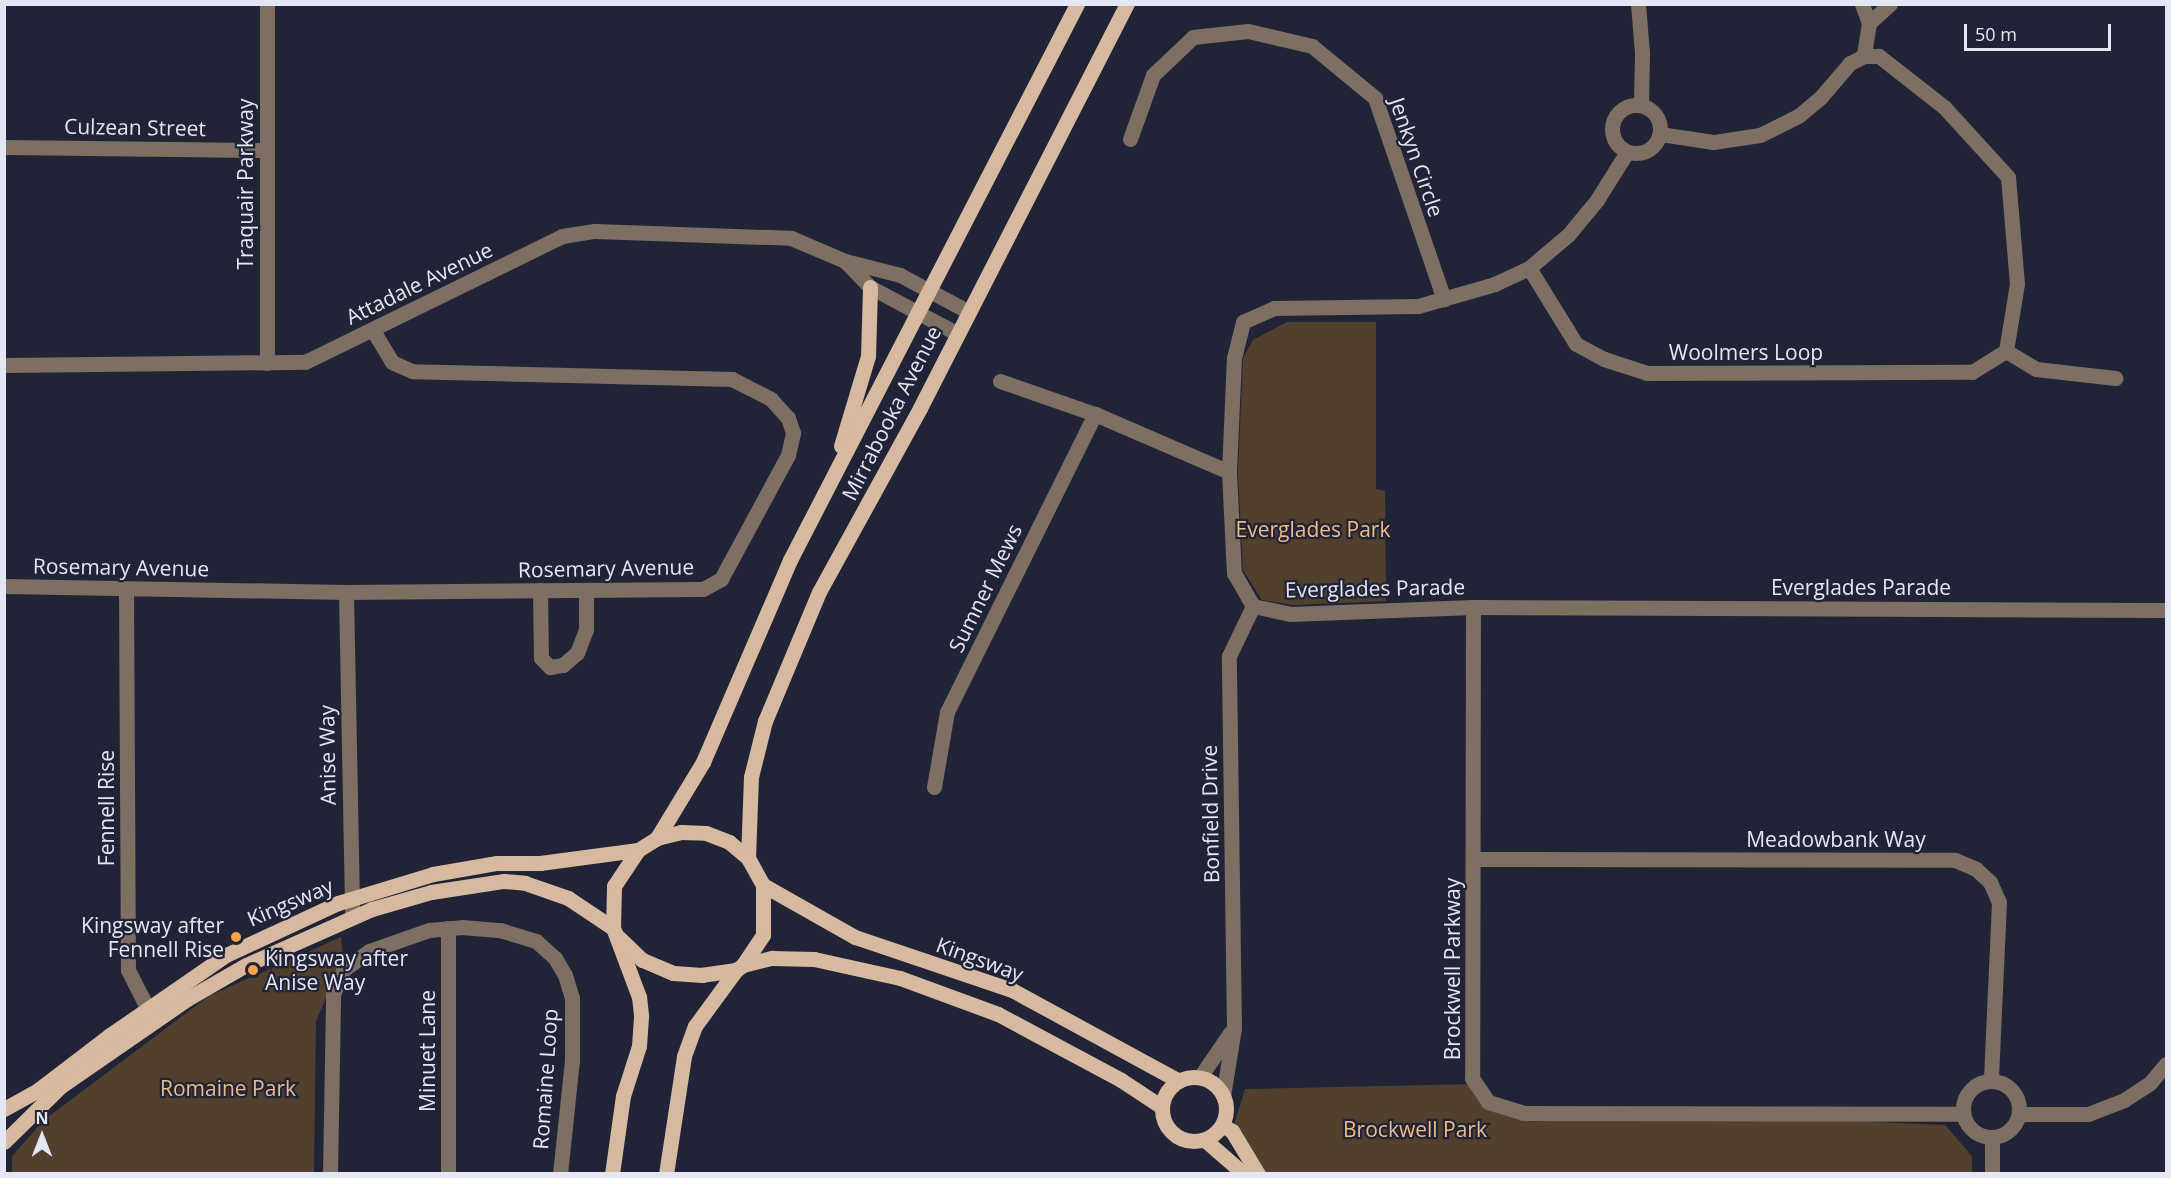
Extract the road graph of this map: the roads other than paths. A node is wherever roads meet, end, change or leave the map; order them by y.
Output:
1 (267, 4) edge
2 (1077, 4) edge
3 (1127, 4) edge
4 (1638, 4) edge
5 (1862, 4) edge
6 (1890, 4) edge
7 (1869, 23) junction
8 (1864, 56) junction
9 (1641, 105) junction
10 (1660, 134) junction
11 (1130, 140) dead end
12 (4, 147) edge
13 (265, 150) junction
14 (1627, 152) junction
15 (845, 261) junction
16 (1529, 268) junction
17 (870, 287) junction
18 (930, 289) junction
19 (1444, 300) junction
20 (968, 311) junction
21 (918, 312) junction
22 (373, 330) junction
23 (956, 333) junction
24 (2006, 351) junction
25 (267, 363) junction
26 (4, 365) edge
27 (2115, 378) dead end
28 (1000, 381) dead end
29 (1095, 414) junction
30 (1229, 472) junction
31 (830, 483) junction
32 (4, 586) edge
33 (126, 590) junction
34 (540, 590) junction
35 (586, 591) junction
36 (346, 592) junction
37 (1253, 606) junction
38 (1473, 607) junction
39 (2166, 610) edge
40 (934, 787) dead end
41 (657, 838) junction
42 (638, 850) junction
43 (747, 858) junction
44 (1474, 859) junction
45 (763, 885) junction
46 (351, 899) junction
47 (352, 917) junction
48 (448, 928) junction
49 (615, 932) junction
50 (739, 968) junction
51 (151, 1015) junction
52 (1234, 1028) junction
53 (2166, 1064) edge
54 (1200, 1077) junction
55 (1179, 1081) junction
56 (1991, 1081) junction
57 (1223, 1096) junction
58 (1162, 1107) junction
59 (4, 1109) edge
60 (1963, 1114) junction
61 (2019, 1114) junction
62 (1222, 1125) junction
63 (1992, 1137) junction
64 (1205, 1140) junction
65 (4, 1142) edge
66 (330, 1173) edge
67 (448, 1173) edge
68 (560, 1173) edge
69 (612, 1173) edge
70 (666, 1173) edge
71 (1244, 1173) edge
72 (1258, 1173) edge
73 (1992, 1173) edge

1 - 13 street, Traquair Parkway
2 - 18 main road, Mirrabooka Avenue
3 - 20 main road, Mirrabooka Avenue
4 - 9 street
5 - 7 street
6 - 7 street
7 - 8 street
8 - 10 street
8 - 24 street
9 - 10 street
9 - 14 street
10 - 14 street
11 - 19 street, Jenkyn Circle
12 - 13 street, Culzean Street
13 - 25 street, Traquair Parkway
14 - 16 street
15 - 17 street, Attadale Avenue
15 - 18 street, Attadale Avenue
15 - 22 street, Attadale Avenue
16 - 19 street
16 - 24 street, Woolmers Loop
17 - 21 street, Attadale Avenue
17 - 31 main road
18 - 20 street, Attadale Avenue
18 - 21 main road, Mirrabooka Avenue
19 - 30 street
20 - 23 main road, Mirrabooka Avenue
21 - 23 street, Attadale Avenue
21 - 31 main road, Mirrabooka Avenue
22 - 25 street, Attadale Avenue
22 - 35 street, Rosemary Avenue
23 - 43 main road, Mirrabooka Avenue
24 - 27 street
25 - 26 street, Attadale Avenue
28 - 29 street
29 - 30 street
29 - 40 street, Sumner Mews
30 - 37 street
31 - 41 main road, Mirrabooka Avenue
32 - 33 street, Rosemary Avenue
33 - 36 street, Rosemary Avenue
33 - 51 street, Fennell Rise
34 - 35 street, Rosemary Avenue
34 - 35 street
34 - 36 street, Rosemary Avenue
36 - 46 street, Anise Way
37 - 38 street, Everglades Parade
37 - 52 street, Bonfield Drive
38 - 39 street, Everglades Parade
38 - 44 street, Brockwell Parkway
41 - 42 main road
41 - 43 main road
42 - 46 main road, Kingsway
42 - 49 main road
43 - 45 main road
44 - 56 street, Meadowbank Way
44 - 60 street, Brockwell Parkway
45 - 50 main road
45 - 55 main road, Kingsway
46 - 47 street, Anise Way
46 - 51 main road, Kingsway
47 - 49 main road, Kingsway
47 - 51 main road, Kingsway
48 - 66 street, Romaine Loop
48 - 67 street, Minuet Lane
48 - 68 street, Romaine Loop
49 - 50 main road
49 - 69 main road
50 - 58 main road
50 - 70 main road
51 - 59 main road, Kingsway
51 - 65 main road, Kingsway
52 - 54 street
52 - 57 street, Bonfield Drive
53 - 61 street
54 - 55 main road
54 - 57 main road
55 - 58 main road
56 - 60 street
56 - 61 street
57 - 62 main road
58 - 64 main road
60 - 63 street
61 - 63 street
62 - 64 main road
62 - 72 main road
63 - 73 street
64 - 71 main road

